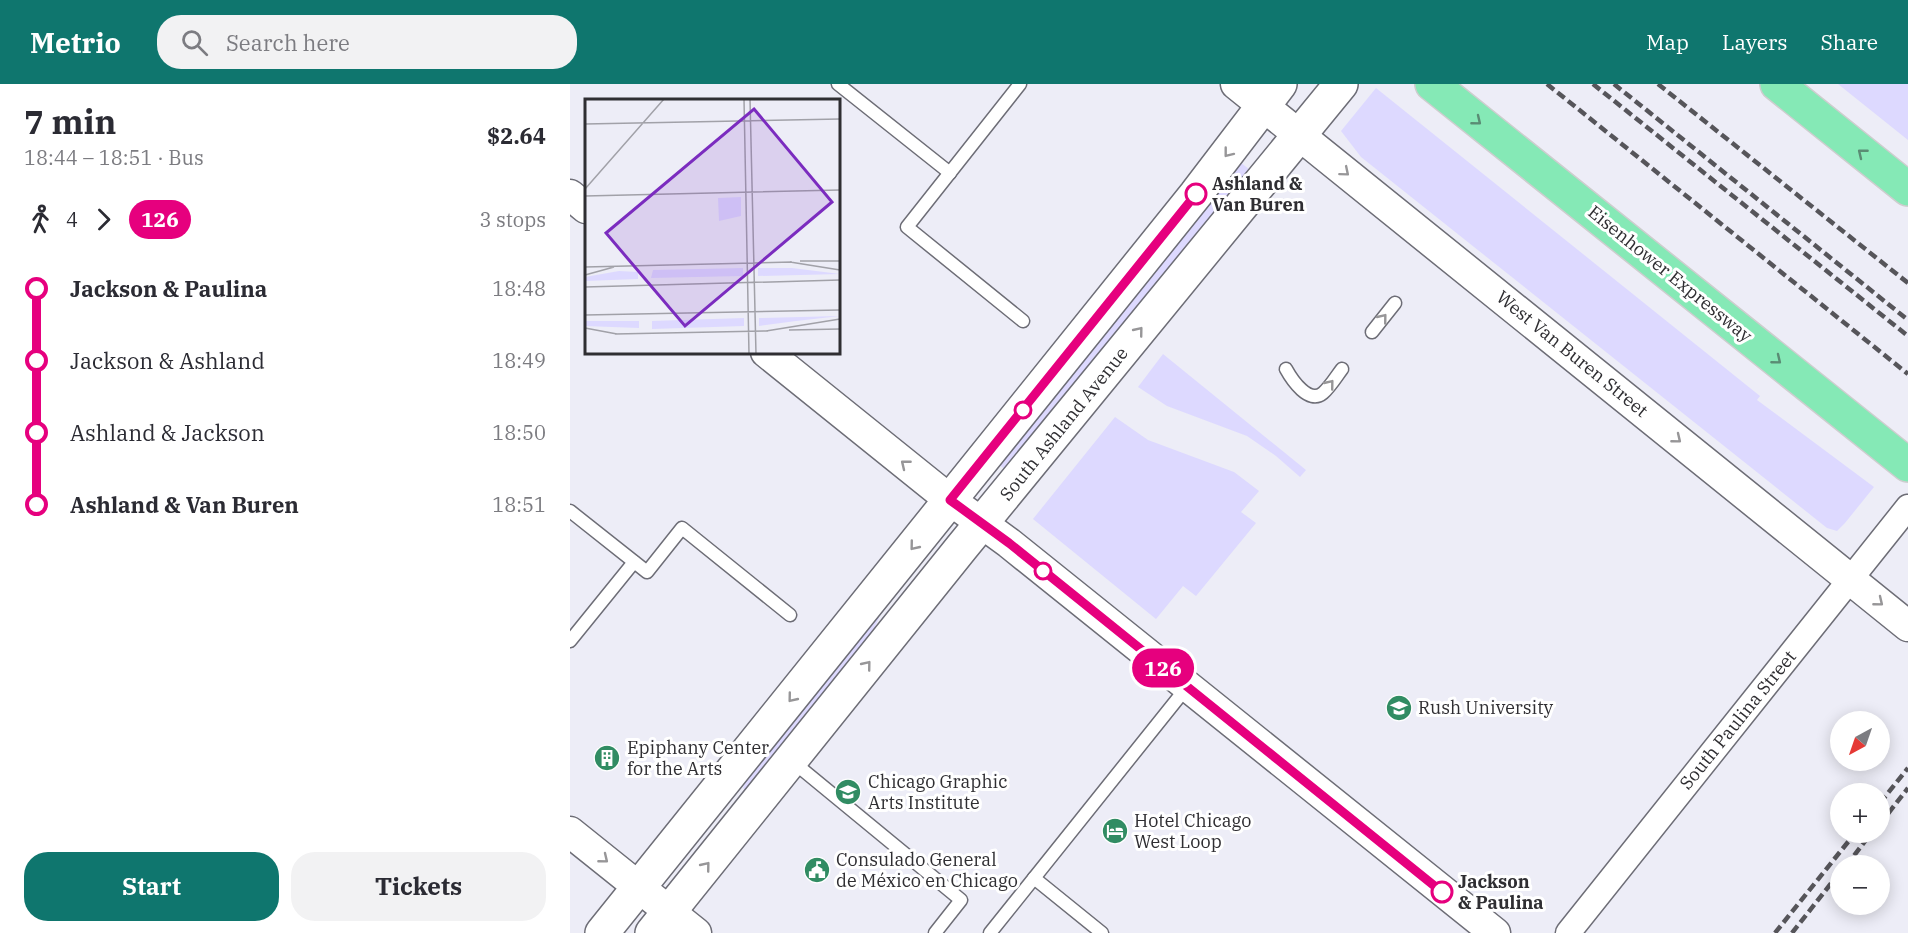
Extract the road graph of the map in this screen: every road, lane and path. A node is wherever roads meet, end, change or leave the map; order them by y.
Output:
1 (838, 84) edge
2 (1020, 84) edge
3 (1236, 84) edge
4 (1341, 84) edge
5 (1432, 84) edge
6 (1777, 84) edge
7 (1272, 95) edge
8 (1300, 135) junction
9 (950, 173) junction
10 (1908, 189) edge
11 (570, 195) edge
12 (585, 207) edge
13 (1395, 303) dead end
14 (1023, 321) dead end
15 (1372, 332) dead end
16 (768, 354) edge
17 (1286, 369) dead end
18 (1342, 369) dead end
19 (1908, 465) edge
20 (950, 500) junction
21 (1906, 510) edge
22 (570, 511) edge
23 (982, 523) junction
24 (634, 562) junction
25 (1851, 579) junction
26 (790, 615) dead end
27 (1908, 626) edge
28 (570, 641) edge
29 (1187, 687) junction
30 (791, 760) junction
31 (570, 832) edge
32 (1034, 878) junction
33 (639, 887) junction
34 (661, 922) edge
35 (602, 933) edge
36 (696, 933) edge
37 (935, 933) edge
38 (990, 933) edge
39 (1102, 933) edge
40 (1495, 933) edge
41 (1568, 933) edge

1 - 9 lane
2 - 9 lane
3 - 7 street, West Van Buren Street
4 - 8 main road, South Ashland Avenue
5 -> 19 highway, Eisenhower Expressway
10 -> 6 highway
7 - 8 street, West Van Buren Street
7 -> 20 main road
23 -> 8 main road, South Ashland Avenue
8 -> 25 street, West Van Buren Street
9 - 14 lane
11 - 12 street
15 -> 13 lane
20 -> 16 street
17 -> 18 lane
20 - 23 street
20 -> 33 main road
21 - 25 street, South Paulina Street
22 - 24 lane
23 - 29 street
30 -> 23 main road, South Ashland Avenue
24 - 26 lane
24 - 28 lane
25 -> 27 street, West Van Buren Street
25 - 41 street, South Paulina Street
29 - 32 lane
29 - 40 street
34 -> 30 main road, South Ashland Avenue
30 - 37 lane
31 -> 33 street
32 - 38 lane
32 - 39 lane
33 - 34 street
33 - 35 main road
34 - 36 street

